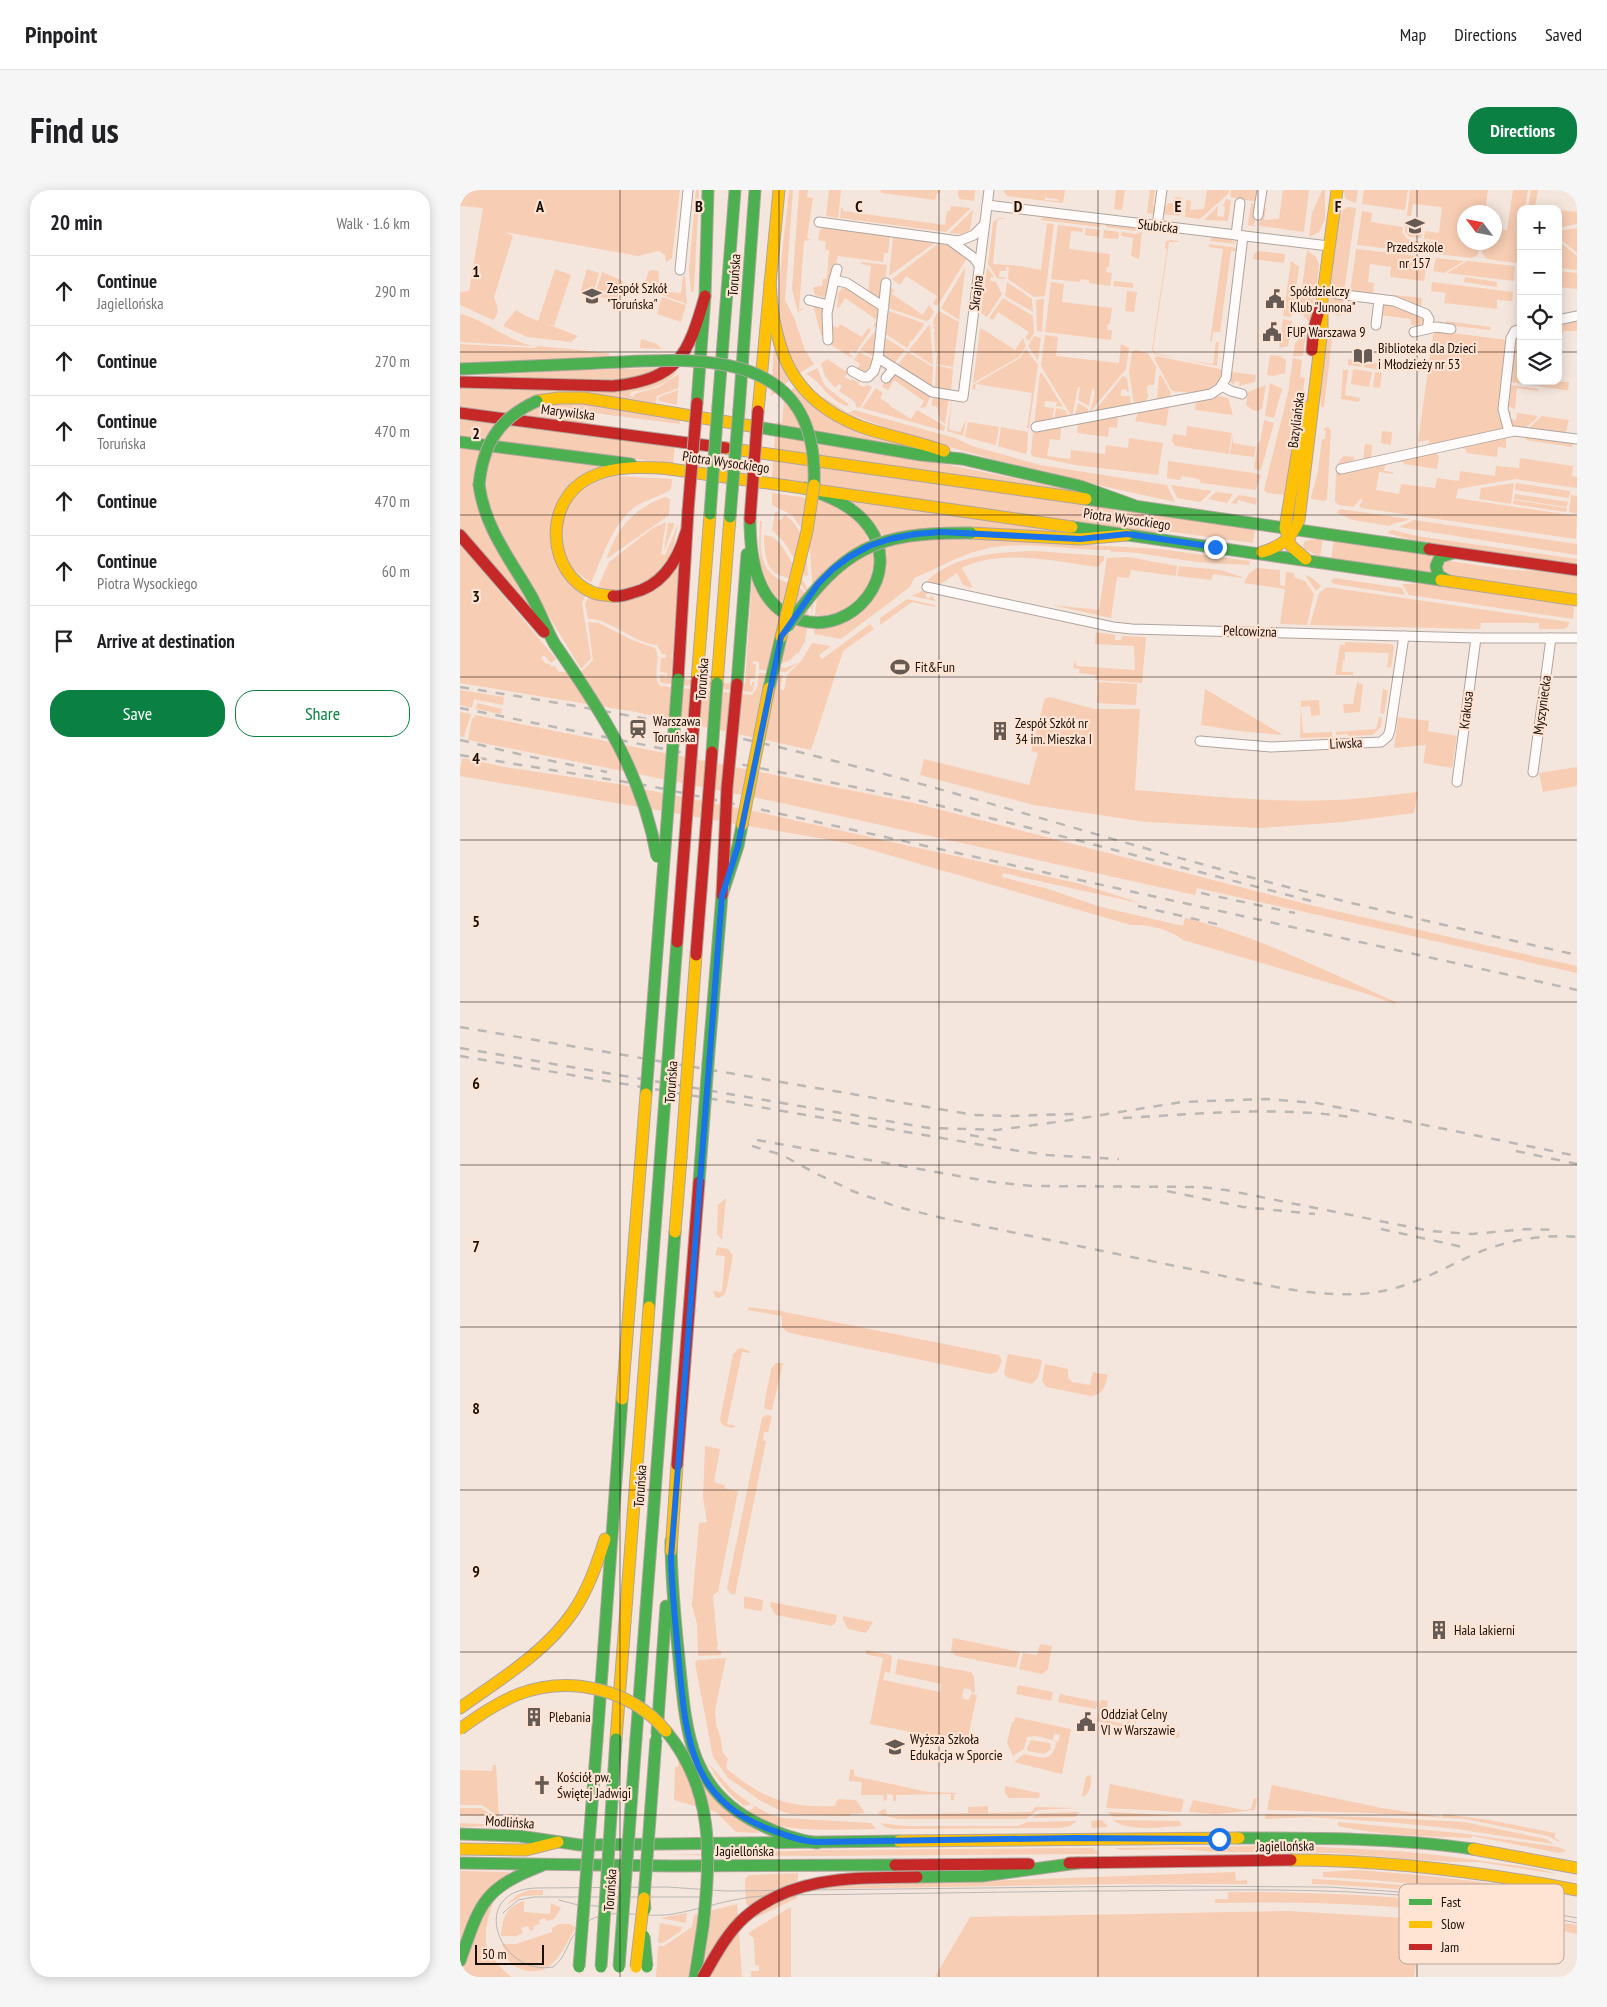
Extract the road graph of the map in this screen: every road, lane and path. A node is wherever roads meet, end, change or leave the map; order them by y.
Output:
1 (688, 190) edge
2 (708, 190) edge
3 (734, 190) edge
4 (756, 190) edge
5 (779, 190) edge
6 (989, 190) edge
7 (1162, 190) edge
8 (1262, 190) edge
9 (1336, 190) edge
10 (1240, 203) dead end
11 (987, 205) junction
12 (1258, 215) dead end
13 (819, 222) dead end
14 (985, 223) junction
15 (1157, 226) junction
16 (1240, 236) junction
17 (948, 240) junction
18 (1329, 246) junction
19 (979, 265) junction
20 (837, 269) dead end
21 (680, 270) dead end
22 (834, 280) junction
23 (770, 283) junction
24 (886, 283) dead end
25 (1337, 294) dead end
26 (705, 296) junction
27 (809, 300) dead end
28 (1379, 300) junction
29 (828, 305) junction
30 (884, 307) junction
31 (1577, 316) edge
32 (1562, 319) edge
33 (1376, 325) dead end
34 (1427, 329) junction
35 (1451, 329) dead end
36 (1517, 331) edge
37 (1414, 332) dead end
38 (828, 340) dead end
39 (878, 358) junction
40 (894, 368) junction
41 (460, 369) edge
42 (852, 371) dead end
43 (886, 378) dead end
44 (460, 382) edge
45 (1222, 386) junction
46 (1242, 394) dead end
47 (460, 413) edge
48 (1036, 427) dead end
49 (1509, 432) junction
50 (1577, 439) edge
51 (673, 440) joint
52 (460, 442) edge
53 (962, 459) junction
54 (1341, 468) dead end
55 (672, 469) junction
56 (805, 488) junction
57 (1133, 506) junction
58 (750, 519) junction
59 (686, 532) junction
60 (1289, 532) junction
61 (1127, 534) junction
62 (460, 535) edge
63 (1456, 552) junction
64 (1254, 553) junction
65 (1319, 563) junction
66 (1577, 570) edge
67 (1448, 581) junction
68 (927, 587) dead end
69 (1577, 600) edge
70 (1404, 636) junction
71 (781, 637) junction
72 (1476, 638) junction
73 (1551, 638) junction
74 (1577, 638) edge
75 (554, 643) junction
76 (1200, 741) dead end
77 (1533, 772) dead end
78 (1457, 782) dead end
79 (722, 896) junction
80 (659, 919) junction
81 (616, 1484) junction
82 (670, 1625) junction
83 (460, 1708) edge
84 (460, 1729) edge
85 (460, 1834) edge
86 (558, 1842) junction
87 (817, 1842) junction
88 (460, 1849) edge
89 (460, 1863) edge
90 (1078, 1863) junction
91 (541, 1866) junction
92 (1577, 1868) edge
93 (1544, 1884) edge
94 (1564, 1888) edge
95 (1577, 1890) edge
96 (460, 1961) edge
97 (579, 1972) edge
98 (600, 1972) edge
99 (642, 1972) edge
100 (619, 1974) edge
101 (695, 1977) edge
102 (703, 1977) edge

1 - 21 street
2 - 26 main road, Toruńska
3 - 98 main road, Toruńska, bridge
4 - 100 main road, Toruńska, bridge
5 - 23 main road
6 - 11 street, Skrajna
7 - 15 street
8 - 12 street
9 - 18 main road, Bazyliańska
10 - 16 street
11 - 14 street, Skrajna
11 - 15 street, Słubicka
13 - 17 street
14 - 17 street
14 - 19 street, Skrajna
15 - 16 street, Słubicka
16 - 18 street, Słubicka
16 - 45 street
17 - 19 street
18 - 60 main road, Bazyliańska
19 - 40 street, Skrajna
20 - 22 street
22 - 29 street
22 - 30 street
23 - 53 main road
23 - 58 main road, bridge
24 - 30 street
25 - 28 street
26 - 44 main road
26 - 59 main road, Toruńska, bridge
27 - 29 street
28 - 33 street
28 - 34 street
29 - 38 street
30 - 39 street
31 - 32 street
34 - 35 street
34 - 37 street
36 - 49 street
39 - 40 street
39 - 42 street
40 - 43 street
41 - 71 main road, bridge
45 - 46 street
45 - 48 street
47 - 51 main road, Marywilska
49 - 50 street
49 - 54 street
51 - 57 main road, Piotra Wysockiego
52 - 55 main road
53 - 57 main road
53 - 75 main road, bridge
55 - 56 main road, Piotra Wysockiego
55 - 59 main road
56 - 58 main road
56 - 61 main road, Piotra Wysockiego
57 - 60 main road, Piotra Wysockiego
58 - 79 main road, bridge
59 - 80 main road, Toruńska, bridge
60 - 63 main road, Piotra Wysockiego
60 - 64 main road
60 - 65 main road
61 - 64 main road, Piotra Wysockiego
61 - 71 main road, bridge
62 - 75 main road
63 - 66 main road, Piotra Wysockiego
63 - 67 main road
64 - 65 main road, Piotra Wysockiego
65 - 67 main road, Piotra Wysockiego
67 - 69 main road, Piotra Wysockiego
68 - 70 street, Pelcowizna
70 - 72 street, Pelcowizna
70 - 76 street, Liwska
71 - 79 main road, bridge
72 - 73 street, Pelcowizna
72 - 78 street, Krakusa
73 - 74 street, Pelcowizna
73 - 77 street, Myszyniecka
75 - 80 main road, bridge
79 - 82 main road, bridge
80 - 81 main road, Toruńska, bridge
81 - 83 main road
81 - 97 main road, Toruńska, bridge
82 - 87 main road
82 - 99 main road, bridge
84 - 101 main road, bridge
85 - 86 main road, Modlińska
86 - 87 main road, Jagiellońska
86 - 88 main road
87 - 92 main road, Jagiellońska
89 - 91 main road
90 - 91 main road, Jagiellońska
90 - 93 main road, Jagiellońska
90 - 102 main road, bridge
91 - 96 main road
94 - 95 main road, Jagiellońska

